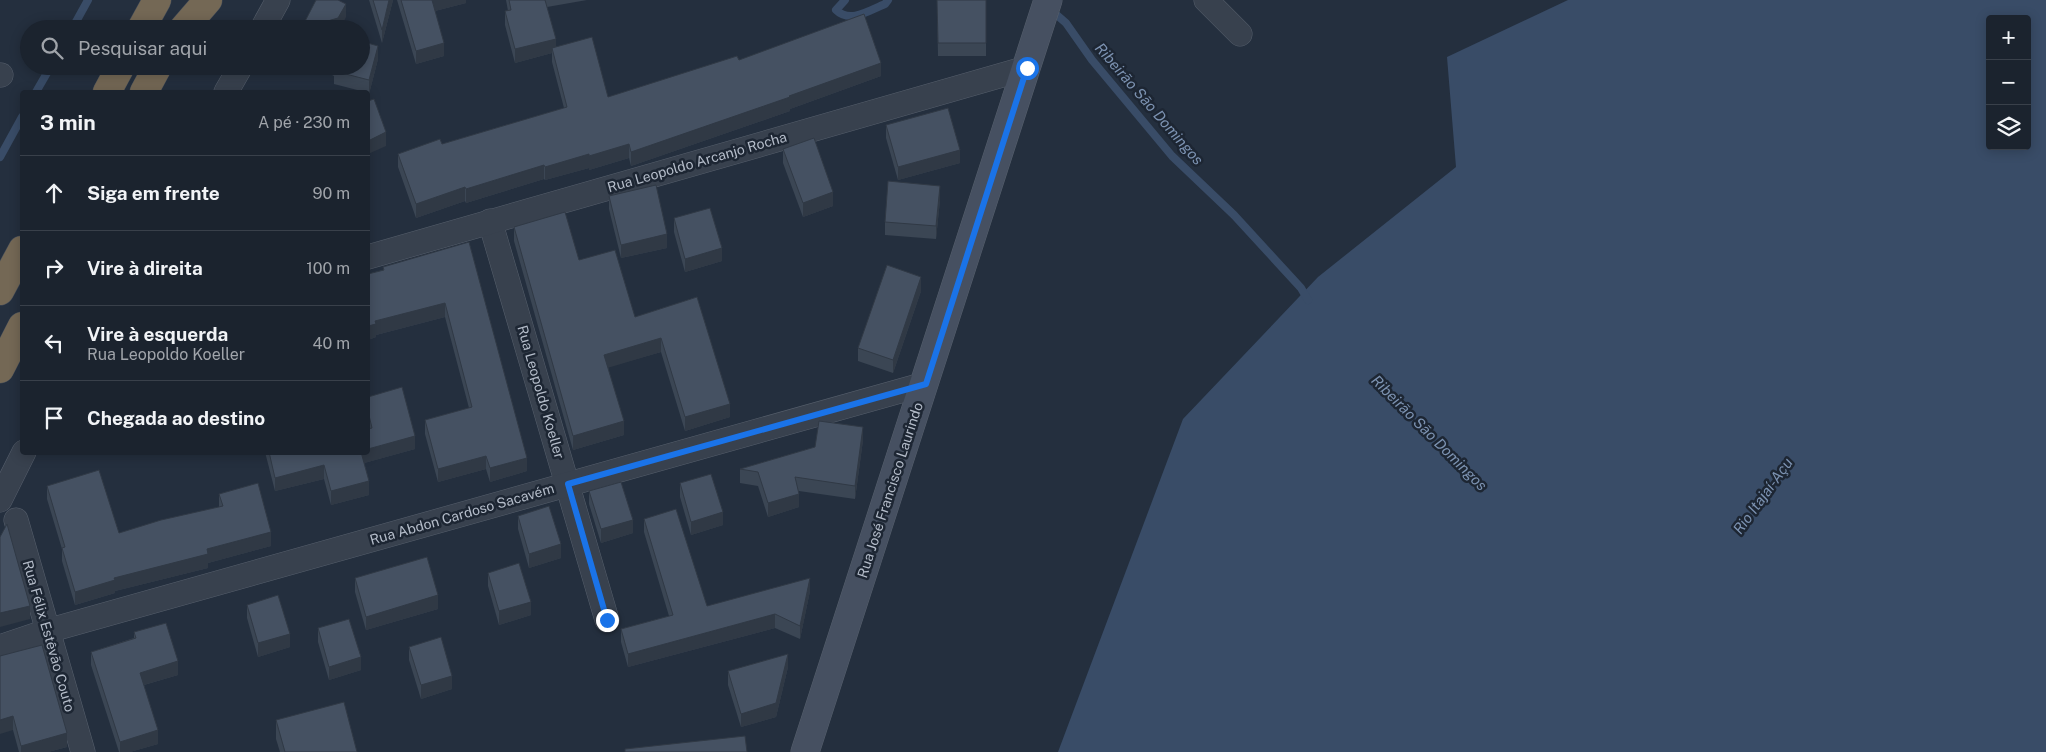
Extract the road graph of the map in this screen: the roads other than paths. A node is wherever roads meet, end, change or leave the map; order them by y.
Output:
1 (157, 0) edge
2 (208, 0) edge
3 (278, 0) edge
4 (1048, 0) edge
5 (1206, 0) edge
6 (146, 20) edge
7 (191, 20) edge
8 (267, 20) edge
9 (1240, 34) dead end
10 (1027, 68) junction
11 (116, 75) edge
12 (153, 75) edge
13 (236, 75) edge
14 (108, 90) edge
15 (145, 90) edge
16 (227, 90) edge
17 (490, 221) junction
18 (20, 254) edge
19 (370, 256) edge
20 (0, 291) edge
21 (20, 330) edge
22 (0, 369) edge
23 (926, 384) junction
24 (22, 455) edge
25 (568, 484) junction
26 (0, 500) edge
27 (16, 520) dead end
28 (607, 620) dead end
29 (47, 631) junction
30 (0, 647) edge
31 (83, 752) edge
32 (805, 752) edge

1 - 6 highway
2 - 7 highway
3 - 8 street
4 - 10 main road, Rua José Francisco Laurindo
5 - 9 street
10 - 17 street, Rua Leopoldo Arcanjo Rocha
10 - 23 main road, Rua José Francisco Laurindo
11 - 14 highway
12 - 15 highway
13 - 16 street
17 - 19 street, Rua Leopoldo Arcanjo Rocha
17 - 25 street, Rua Leopoldo Koeller
18 - 20 highway
21 - 22 highway
23 - 25 street, Rua Abdon Cardoso Sacavém
23 - 32 main road, Rua José Francisco Laurindo
24 - 26 street
25 - 28 street, Rua Leopoldo Koeller
25 - 29 street, Rua Abdon Cardoso Sacavém
27 - 29 street, Rua Félix Estêvão Couto
29 - 30 street, Rua Abdon Cardoso Sacavém
29 - 31 street, Rua Félix Estêvão Couto

